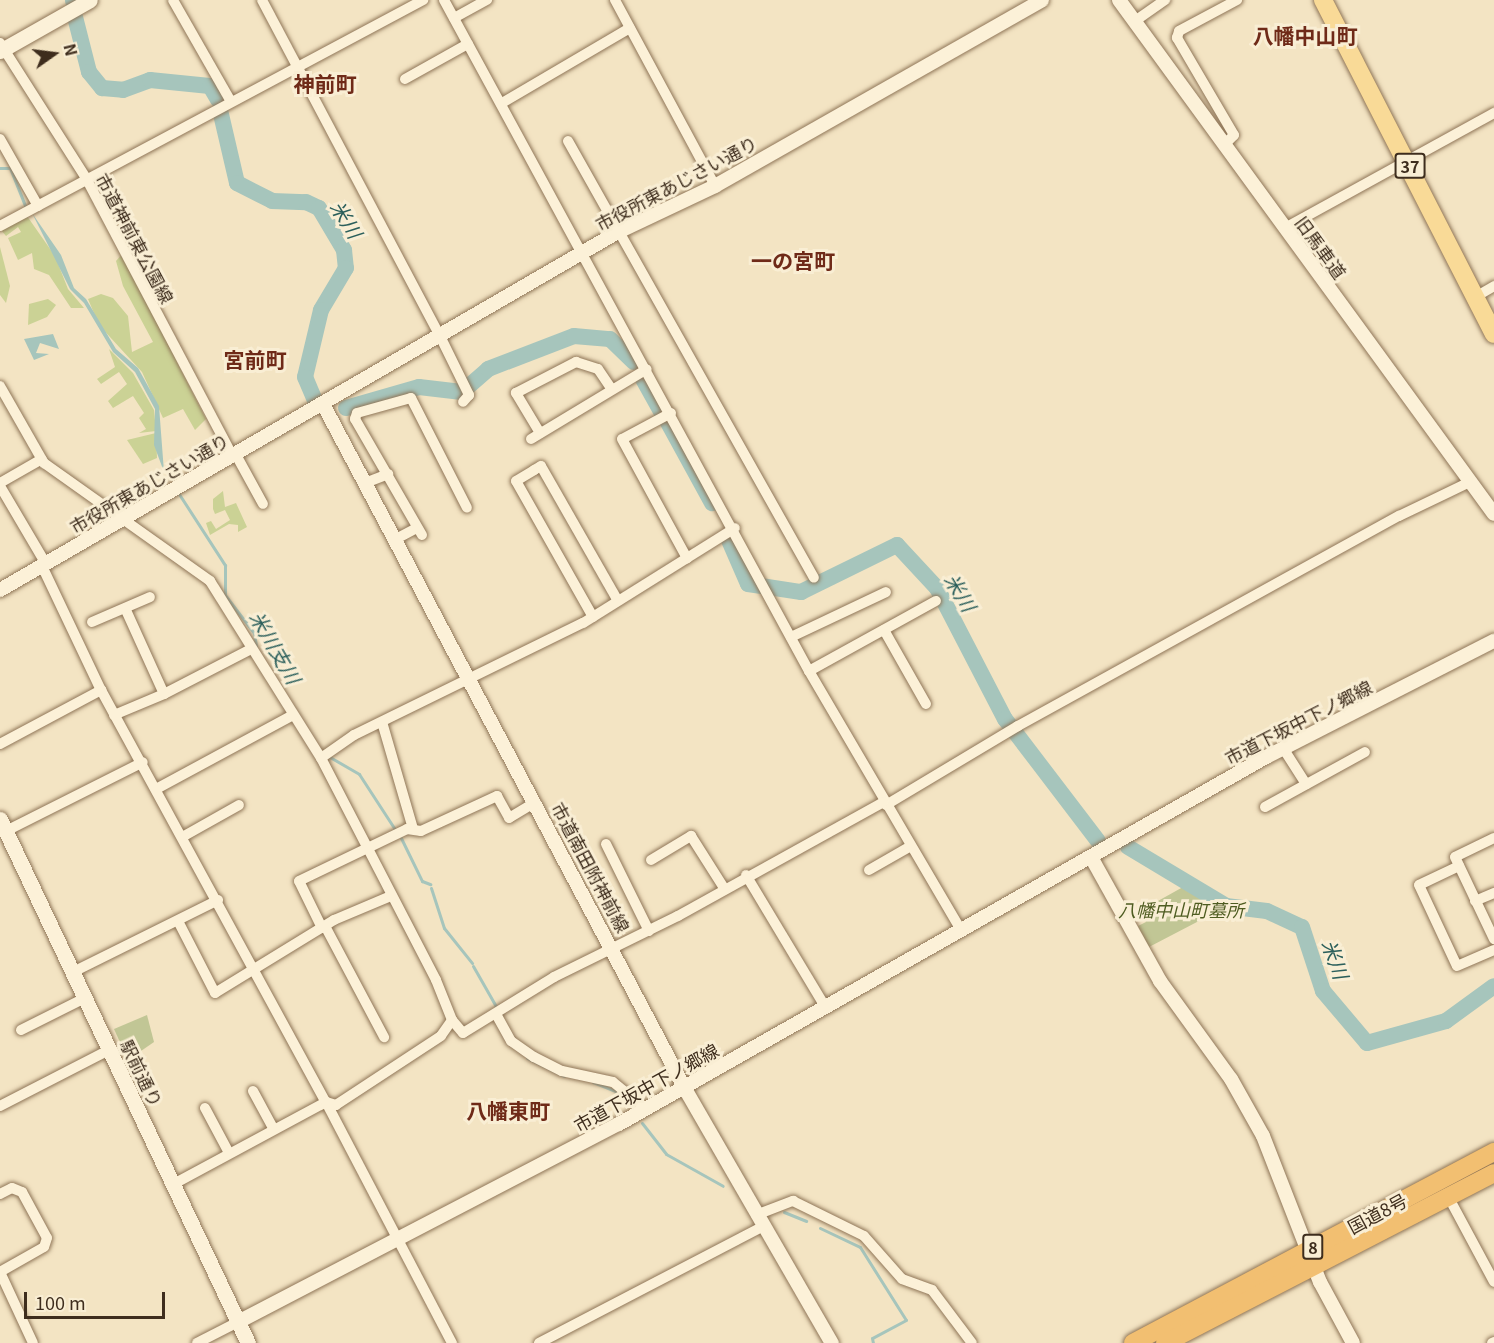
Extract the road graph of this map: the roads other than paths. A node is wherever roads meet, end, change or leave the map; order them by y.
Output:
1 (90, 0) edge
2 (173, 0) edge
3 (262, 0) edge
4 (424, 0) edge
5 (444, 0) edge
6 (487, 0) edge
7 (615, 0) edge
8 (1042, 0) edge
9 (1119, 0) edge
10 (1165, 0) edge
11 (1237, 0) edge
12 (1323, 0) edge
13 (454, 18) junction
14 (1135, 21) junction
15 (630, 28) junction
16 (468, 44) junction
17 (1, 48) edge
18 (296, 66) junction
19 (405, 79) dead end
20 (230, 100) junction
21 (501, 103) junction
22 (1494, 113) edge
23 (0, 139) edge
24 (568, 141) dead end
25 (1224, 146) junction
26 (1408, 162) junction
27 (86, 178) junction
28 (715, 186) junction
29 (38, 206) junction
30 (0, 226) edge
31 (1284, 228) junction
32 (616, 233) junction
33 (583, 253) junction
34 (1494, 286) edge
35 (1477, 296) junction
36 (1494, 334) edge
37 (440, 336) junction
38 (647, 369) junction
39 (0, 386) edge
40 (611, 388) junction
41 (465, 394) dead end
42 (326, 410) junction
43 (671, 412) junction
44 (233, 454) junction
45 (42, 459) junction
46 (388, 474) junction
47 (1470, 482) junction
48 (365, 483) junction
49 (0, 484) edge
50 (263, 504) dead end
51 (467, 508) dead end
52 (1494, 514) edge
53 (124, 521) junction
54 (735, 528) junction
55 (394, 540) junction
56 (687, 558) junction
57 (44, 565) junction
58 (814, 578) dead end
59 (0, 590) edge
60 (886, 592) dead end
61 (150, 597) dead end
62 (618, 601) junction
63 (936, 601) dead end
64 (124, 608) junction
65 (593, 617) junction
66 (92, 622) dead end
67 (884, 630) junction
68 (791, 637) junction
69 (1494, 641) edge
70 (250, 649) junction
71 (809, 671) junction
72 (470, 679) junction
73 (101, 690) junction
74 (164, 694) junction
75 (926, 704) dead end
76 (114, 715) junction
77 (293, 715) junction
78 (382, 722) junction
79 (0, 744) edge
80 (1283, 748) junction
81 (1365, 752) dead end
82 (321, 758) junction
83 (143, 762) junction
84 (1306, 784) junction
85 (158, 788) junction
86 (536, 802) junction
87 (885, 804) junction
88 (239, 805) dead end
89 (1265, 807) dead end
90 (3, 825) edge
91 (413, 829) junction
92 (184, 836) junction
93 (1494, 838) edge
94 (606, 844) dead end
95 (911, 846) junction
96 (368, 847) junction
97 (1091, 857) junction
98 (651, 860) dead end
99 (1458, 866) junction
100 (869, 870) dead end
101 (746, 875) junction
102 (724, 888) junction
103 (1494, 893) edge
104 (391, 896) junction
105 (218, 900) junction
106 (1475, 901) junction
107 (178, 921) junction
108 (324, 927) junction
109 (961, 930) junction
110 (649, 931) junction
111 (1494, 939) edge
112 (614, 949) junction
113 (1494, 950) edge
114 (256, 968) junction
115 (74, 972) junction
116 (85, 998) junction
117 (826, 1008) junction
118 (496, 1014) junction
119 (452, 1020) junction
120 (21, 1030) dead end
121 (384, 1037) dead end
122 (109, 1050) junction
123 (684, 1087) junction
124 (253, 1091) dead end
125 (326, 1102) junction
126 (0, 1106) edge
127 (204, 1108) dead end
128 (646, 1110) junction
129 (273, 1128) junction
130 (1494, 1152) edge
131 (229, 1153) junction
132 (1494, 1173) edge
133 (174, 1184) junction
134 (0, 1194) edge
135 (1449, 1198) junction
136 (759, 1221) junction
137 (394, 1239) junction
138 (1311, 1258) junction
139 (1494, 1282) edge
140 (238, 1322) junction
141 (33, 1343) edge
142 (197, 1343) edge
143 (248, 1343) edge
144 (452, 1343) edge
145 (539, 1343) edge
146 (832, 1343) edge
147 (972, 1343) edge
148 (1133, 1343) edge
149 (1165, 1343) edge
150 (1353, 1343) edge

1 - 17 main road
2 - 20 street
3 - 18 street
4 - 18 street
5 - 13 street
6 - 13 street
7 - 15 street
8 - 28 street, 市役所東あじさい通り
9 - 14 street, 旧馬車道
10 - 14 street
11 - 25 street
12 - 26 main road, 37
13 - 16 street
14 - 25 street, 旧馬車道
15 - 21 street
15 - 28 street
16 - 19 street
16 - 21 street
17 - 27 street, 市道神前東公園線
18 - 20 street
18 - 37 street
20 - 27 street
21 - 33 street
22 - 26 street
23 - 29 street
24 - 32 street
25 - 31 street, 旧馬車道
26 - 31 street
26 - 35 main road, 37
27 - 29 street
27 - 44 street, 市道神前東公園線
28 - 32 street, 市役所東あじさい通り
29 - 30 street
31 - 47 street, 旧馬車道
32 - 33 street, 市役所東あじさい通り
32 - 58 street
33 - 37 street, 市役所東あじさい通り
33 - 38 street
34 - 35 street
35 - 36 main road, 37
37 - 41 street
37 - 42 street, 市役所東あじさい通り
38 - 40 street
38 - 43 street
39 - 45 street
40 - 40 street
42 - 44 street, 市役所東あじさい通り
42 - 44 street
42 - 48 street, 市道南田附神前線
43 - 54 street
43 - 56 street
44 - 50 street, 市道神前東公園線
44 - 53 street, 市役所東あじさい通り
45 - 49 street
45 - 53 street
46 - 48 street
46 - 51 street
46 - 55 street
47 - 52 street, 旧馬車道
47 - 87 street
48 - 55 street, 市道南田附神前線
49 - 57 street
53 - 57 street, 市役所東あじさい通り
53 - 70 street
54 - 56 street
54 - 68 street
55 - 72 street, 市道南田附神前線
56 - 62 street
57 - 59 street, 市役所東あじさい通り
57 - 73 street
60 - 68 street
61 - 64 street
62 - 65 street
62 - 65 street
63 - 67 street
64 - 66 street
64 - 74 street
65 - 72 street
67 - 71 street
67 - 75 street
68 - 71 street
69 - 80 street, 市道下坂中下ノ郷線
70 - 74 street
70 - 77 street
71 - 87 street
72 - 78 street
72 - 86 street, 市道南田附神前線
73 - 76 street
73 - 79 street
74 - 76 street
76 - 83 street
77 - 82 street
77 - 85 street
78 - 82 street
78 - 91 street
80 - 84 street
80 - 97 street, 市道下坂中下ノ郷線
81 - 84 street
82 - 96 street
83 - 85 street
83 - 90 street
84 - 89 street
85 - 92 street
86 - 91 street
86 - 112 street, 市道南田附神前線
87 - 95 street
87 - 101 street
88 - 92 street
90 - 115 main road, 駅前通り
91 - 96 street
92 - 105 street
93 - 99 street
94 - 110 street
95 - 100 street
95 - 109 street
96 - 104 street
96 - 108 street
97 - 109 street, 市道下坂中下ノ郷線
97 - 138 street
98 - 102 street
99 - 106 street
99 - 113 street
101 - 102 street
101 - 117 street
102 - 110 street
103 - 106 street
104 - 108 street
104 - 119 street
105 - 107 street
105 - 114 street
106 - 111 street
107 - 114 street
107 - 115 street
108 - 114 street
108 - 121 street
109 - 117 street, 市道下坂中下ノ郷線
110 - 112 street
112 - 118 street
112 - 123 street, 市道南田附神前線
114 - 125 street
115 - 116 main road, 駅前通り
116 - 120 street
116 - 122 main road, 駅前通り
117 - 123 street, 市道下坂中下ノ郷線
118 - 119 street
118 - 128 street
119 - 125 street
122 - 126 street
122 - 133 main road, 駅前通り
123 - 128 street, 市道下坂中下ノ郷線
123 - 136 street, 市道南田附神前線
124 - 129 street
125 - 129 street
125 - 137 street
127 - 131 street
128 - 137 street, 市道下坂中下ノ郷線
129 - 131 street
130 - 138 highway, 国道8号 / 8
131 - 133 street
132 - 135 highway, 国道8号 / 8
133 - 140 main road, 駅前通り
134 - 141 street
135 - 138 highway, 国道8号 / 8
135 - 139 street
136 - 145 street
136 - 146 street, 市道南田附神前線
136 - 147 street
137 - 140 street, 市道下坂中下ノ郷線
137 - 144 street
138 - 148 highway, 国道8号 / 8
138 - 149 highway, 国道8号 / 8
138 - 150 street
140 - 142 street, 市道下坂中下ノ郷線
140 - 143 main road, 駅前通り

